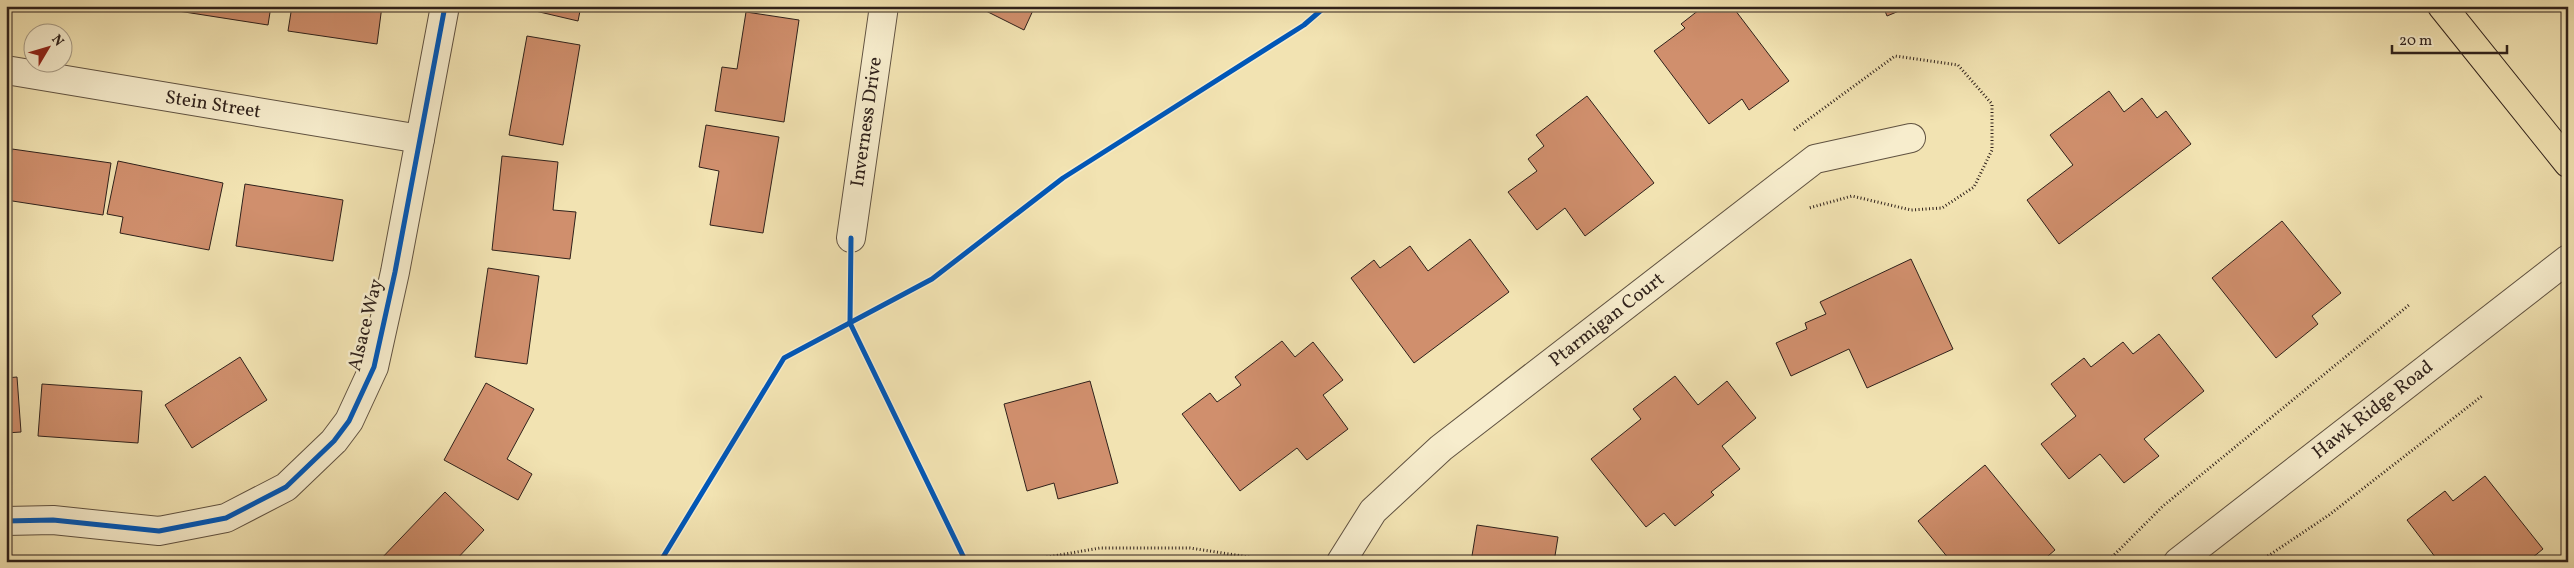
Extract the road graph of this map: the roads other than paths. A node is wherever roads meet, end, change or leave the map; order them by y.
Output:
1 (445, 6) edge
2 (884, 6) edge
3 (2442, 6) edge
4 (6, 70) edge
5 (1912, 138) dead end
6 (420, 139) junction
7 (2568, 163) edge
8 (851, 238) dead end
9 (2568, 259) edge
10 (6, 521) edge
11 (1341, 562) edge
12 (2178, 562) edge

1 - 6 street, Alsace Way
2 - 8 street, Inverness Drive
3 - 7 main road
4 - 6 street, Stein Street
5 - 11 street, Ptarmigan Court
6 - 10 street, Alsace Way
9 - 12 street, Hawk Ridge Road

